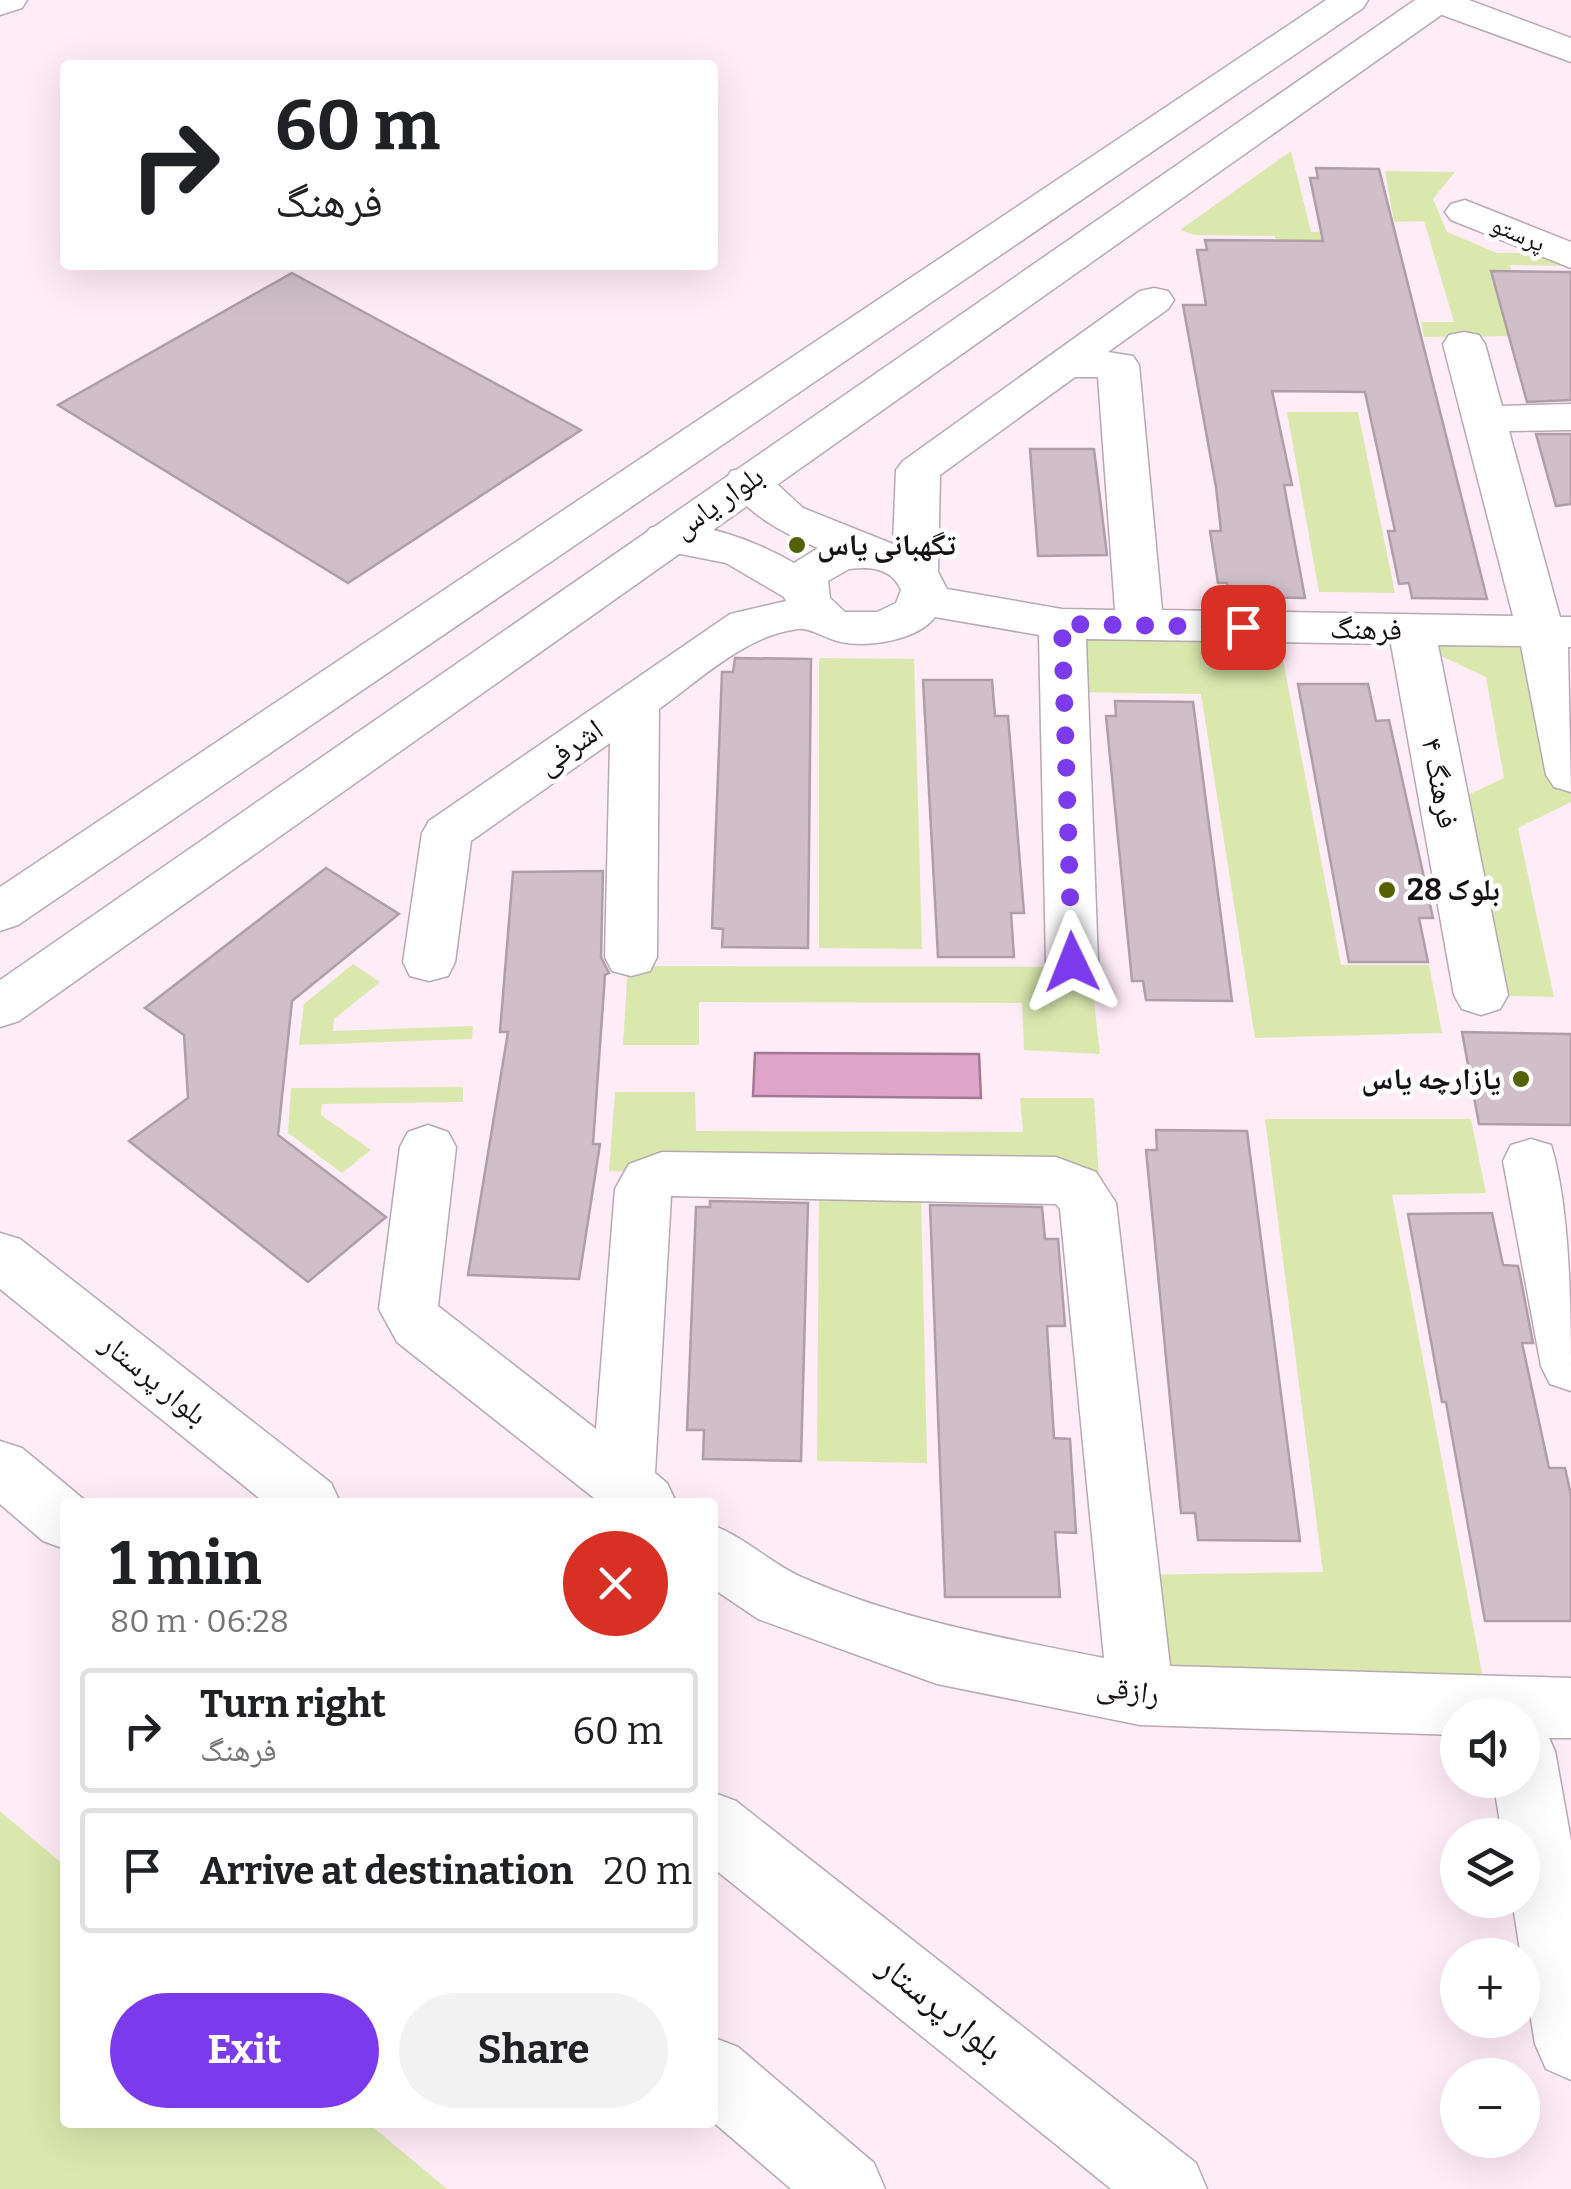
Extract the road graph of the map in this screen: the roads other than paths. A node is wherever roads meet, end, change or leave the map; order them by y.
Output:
1 (9, 0) edge
2 (1350, 0) edge
3 (1437, 0) edge
4 (1494, 0) edge
5 (0, 4) edge
6 (1571, 29) edge
7 (1571, 51) edge
8 (1227, 82) junction
9 (1285, 104) junction
10 (1465, 212) dead end
11 (1571, 256) edge
12 (1154, 300) dead end
13 (1464, 344) dead end
14 (1064, 364) junction
15 (1571, 418) edge
16 (1483, 419) junction
17 (747, 481) junction
18 (666, 538) junction
19 (867, 553) junction
20 (919, 586) junction
21 (808, 600) junction
22 (1062, 624) junction
23 (1140, 626) junction
24 (1412, 630) junction
25 (1556, 632) edge
26 (635, 702) junction
27 (1571, 775) edge
28 (0, 912) edge
29 (631, 957) dead end
30 (429, 962) dead end
31 (1072, 962) dead end
32 (1482, 995) dead end
33 (0, 1007) edge
34 (428, 1148) dead end
35 (1531, 1161) dead end
36 (0, 1256) edge
37 (1571, 1366) edge
38 (0, 1467) edge
39 (634, 1494) edge
40 (304, 1498) edge
41 (60, 1518) edge
42 (718, 1557) edge
43 (1140, 1695) junction
44 (1440, 1714) edge
45 (1540, 1793) edge
46 (718, 1829) edge
47 (1571, 2044) edge
48 (718, 2078) edge
49 (1146, 2181) edge
50 (848, 2189) edge

1 - 5 street
2 - 8 street, بلوار یاس
3 - 7 street
3 - 9 street, بلوار یاس
4 - 6 street
8 - 9 street
8 - 28 street, بلوار یاس
9 - 17 street, بلوار یاس
10 - 11 street, پرستو
12 - 14 street
13 - 16 street
14 - 20 street
14 - 23 street
15 - 16 street
16 - 25 street
17 - 18 street, بلوار یاس
17 - 19 street
18 - 21 street
18 - 33 street, بلوار یاس
19 - 20 street
19 - 21 street
20 - 21 street
20 - 22 street, فرهنگ
21 - 26 street, اشرفی
22 - 23 street, فرهنگ
22 - 31 street
23 - 24 street, فرهنگ
24 - 25 street, فرهنگ
24 - 32 street, فرهنگ ۴
25 - 27 street
26 - 29 street
26 - 30 street, اشرفی
34 - 39 street
35 - 37 street
36 - 40 street, بلوار پرستار
38 - 41 street
39 - 43 street
42 - 43 street, رازقی
43 - 44 street, رازقی
45 - 47 street
46 - 49 street, بلوار پرستار
48 - 50 street

